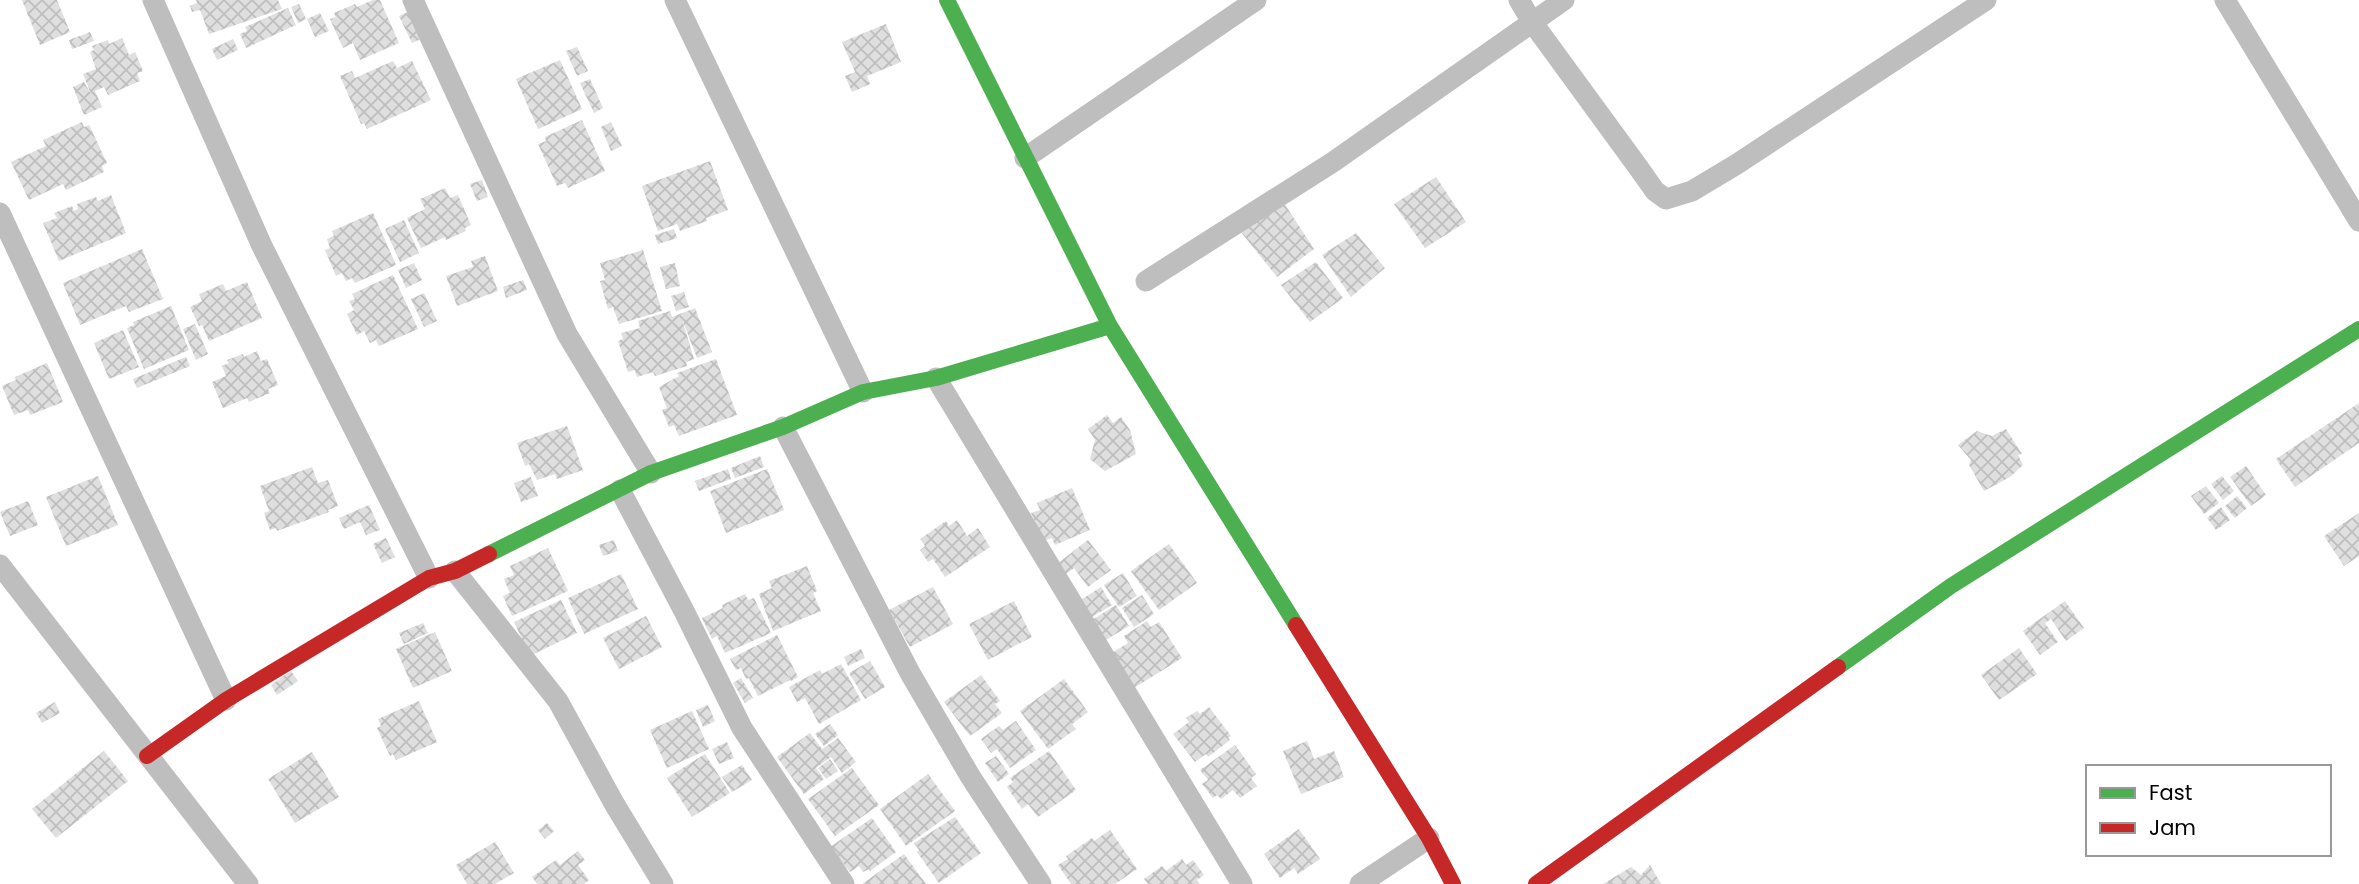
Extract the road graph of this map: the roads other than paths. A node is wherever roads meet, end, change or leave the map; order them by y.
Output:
1 (153, 0) edge
2 (413, 0) edge
3 (675, 0) edge
4 (947, 0) edge
5 (1256, 0) edge
6 (1519, 0) edge
7 (1564, 0) edge
8 (1986, 0) edge
9 (2225, 0) edge
10 (1532, 22) junction
11 (1025, 158) junction
12 (0, 213) edge
13 (2359, 221) edge
14 (1146, 281) dead end
15 (1110, 326) junction
16 (2359, 329) edge
17 (936, 378) junction
18 (863, 392) junction
19 (783, 426) junction
20 (650, 473) junction
21 (620, 490) junction
22 (0, 565) edge
23 (455, 571) junction
24 (429, 578) junction
25 (226, 700) junction
26 (147, 756) junction
27 (1429, 838) junction
28 (248, 884) edge
29 (663, 884) edge
30 (844, 884) edge
31 (1041, 884) edge
32 (1242, 884) edge
33 (1360, 884) edge
34 (1453, 884) edge
35 (1536, 884) edge

1 - 24 street
2 - 20 street
3 - 18 street
4 - 11 street
5 - 11 street
6 - 10 street
7 - 10 street
8 - 10 street
9 - 13 street
10 - 14 street
11 - 15 street
12 - 25 street
15 - 17 street
15 - 27 street
16 - 35 street
17 - 18 street
17 - 32 street
18 - 19 street
19 - 20 street
19 - 31 street
20 - 21 street
21 - 23 street
21 - 30 street
22 - 26 street
23 - 24 street
23 - 29 street
24 - 25 street
25 - 26 street
26 - 28 street
27 - 33 street
27 - 34 street

